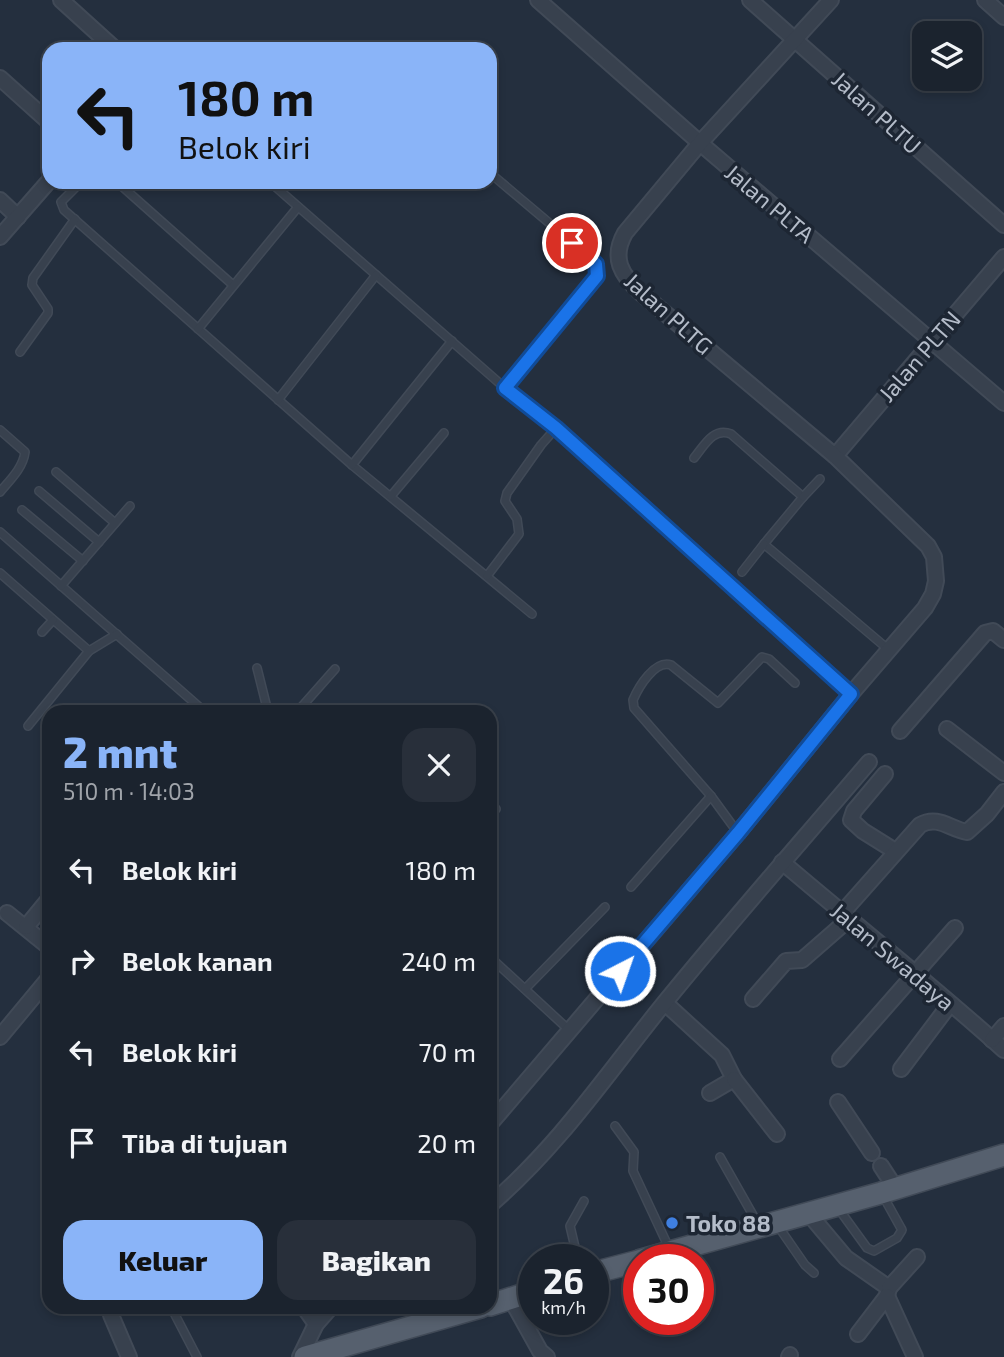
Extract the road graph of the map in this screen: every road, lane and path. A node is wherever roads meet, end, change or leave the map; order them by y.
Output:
1 (61, 0) edge
2 (538, 0) edge
3 (750, 0) edge
4 (831, 0) edge
5 (985, 0) edge
6 (1004, 17) edge
7 (795, 40) junction
8 (107, 42) edge
9 (0, 78) edge
10 (42, 116) edge
11 (700, 144) junction
12 (497, 179) edge
13 (42, 189) edge
14 (74, 189) edge
15 (125, 189) edge
16 (278, 189) edge
17 (0, 200) edge
18 (298, 206) junction
19 (18, 217) junction
20 (75, 219) junction
21 (1004, 225) edge
22 (0, 237) edge
23 (1004, 257) edge
24 (376, 275) junction
25 (233, 285) junction
26 (198, 329) junction
27 (932, 340) junction
28 (452, 341) junction
29 (20, 352) dead end
30 (505, 388) junction
31 (278, 400) junction
32 (1004, 403) edge
33 (556, 428) junction
34 (0, 430) edge
35 (444, 433) dead end
36 (835, 456) junction
37 (694, 458) dead end
38 (352, 465) junction
39 (56, 472) dead end
40 (820, 479) dead end
41 (39, 491) dead end
42 (0, 492) edge
43 (391, 496) junction
44 (803, 497) junction
45 (130, 506) dead end
46 (22, 510) dead end
47 (115, 523) junction
48 (0, 532) edge
49 (99, 542) junction
50 (764, 544) junction
51 (83, 561) junction
52 (742, 572) dead end
53 (0, 573) edge
54 (487, 576) junction
55 (61, 586) junction
56 (532, 614) dead end
57 (52, 620) junction
58 (42, 632) dead end
59 (117, 634) junction
60 (1004, 640) edge
61 (889, 650) junction
62 (89, 651) junction
63 (257, 668) dead end
64 (335, 669) dead end
65 (795, 683) dead end
66 (851, 694) junction
67 (45, 705) edge
68 (197, 705) edge
69 (266, 705) edge
70 (302, 705) edge
71 (42, 709) edge
72 (28, 726) dead end
73 (947, 729) dead end
74 (900, 731) dead end
75 (869, 762) dead end
76 (1004, 773) edge
77 (885, 774) dead end
78 (1004, 792) edge
79 (711, 796) junction
80 (738, 833) junction
81 (895, 851) junction
82 (782, 862) junction
83 (631, 887) dead end
84 (606, 907) dead end
85 (42, 908) edge
86 (7, 913) dead end
87 (846, 916) junction
88 (26, 927) junction
89 (955, 928) dead end
90 (42, 941) edge
91 (497, 963) edge
92 (915, 975) junction
93 (42, 986) edge
94 (525, 989) junction
95 (754, 999) dead end
96 (664, 1003) junction
97 (950, 1004) junction
98 (1004, 1026) edge
99 (569, 1030) junction
100 (0, 1037) edge
101 (992, 1040) junction
102 (1004, 1050) edge
103 (841, 1059) dead end
104 (901, 1069) dead end
105 (734, 1079) junction
106 (710, 1093) dead end
107 (838, 1102) dead end
108 (497, 1116) edge
109 (615, 1126) dead end
110 (777, 1134) dead end
111 (1004, 1155) edge
112 (720, 1157) dead end
113 (889, 1191) junction
114 (497, 1199) edge
115 (584, 1201) dead end
116 (836, 1206) junction
117 (809, 1213) junction
118 (768, 1225) junction
119 (574, 1244) edge
120 (666, 1244) edge
121 (699, 1244) edge
122 (917, 1257) dead end
123 (814, 1273) dead end
124 (888, 1292) junction
125 (518, 1296) edge
126 (497, 1300) edge
127 (497, 1305) edge
128 (175, 1314) edge
129 (309, 1314) edge
130 (325, 1314) edge
131 (450, 1314) edge
132 (111, 1315) dead end
133 (316, 1324) junction
134 (858, 1334) dead end
135 (539, 1355) edge
136 (129, 1357) edge
137 (197, 1357) edge
138 (300, 1357) edge
139 (305, 1357) edge
140 (915, 1357) edge

1 - 8 street
2 - 11 street, Jalan PLTA
3 - 7 street, Jalan PLTU
4 - 7 street, Jalan PLTG
5 - 6 street
7 - 11 street, Jalan PLTG
7 - 21 street, Jalan PLTU
9 - 10 street
11 - 27 street, Jalan PLTA
11 - 36 street, Jalan PLTG
12 - 30 lane
13 - 19 street
14 - 20 lane
15 - 25 lane
16 - 18 lane
17 - 19 street
18 - 24 lane
18 - 25 lane
19 - 22 street
20 - 26 lane
20 - 29 lane
23 - 27 street, Jalan PLTN
24 - 28 lane
24 - 31 lane
25 - 26 lane
26 - 31 lane
27 - 32 street, Jalan PLTA
27 - 36 street, Jalan PLTN
28 - 30 lane
28 - 38 lane
30 - 33 lane
31 - 38 lane
33 - 54 lane
33 - 66 lane
34 - 42 lane
35 - 43 lane
36 - 61 street, Jalan PLTG
37 - 44 lane
38 - 43 lane
39 - 47 lane
40 - 44 lane
41 - 49 lane
43 - 54 lane
44 - 50 lane
45 - 47 lane
46 - 51 lane
47 - 49 lane
48 - 55 lane
49 - 51 lane
50 - 52 lane
50 - 61 lane
51 - 55 lane
53 - 57 lane
54 - 56 lane
55 - 59 lane
57 - 58 lane
57 - 62 lane
59 - 62 lane
59 - 68 lane
60 - 74 street
61 - 66 street
62 - 67 lane
63 - 69 lane
64 - 70 lane
65 - 79 lane
66 - 80 street
71 - 72 lane
73 - 76 street
75 - 82 street
77 - 81 street
78 - 81 street
79 - 80 lane
79 - 83 lane
80 - 99 street
81 - 87 street
82 - 87 street, Jalan Swadaya
82 - 96 street
84 - 94 lane
85 - 88 street
86 - 88 street
87 - 92 street, Jalan Swadaya
87 - 95 street
88 - 90 street
89 - 92 street
91 - 94 lane
92 - 97 street, Jalan Swadaya
92 - 103 street
93 - 100 street
94 - 99 lane
96 - 105 street
96 - 114 street
97 - 101 street, Jalan Swadaya
97 - 104 street
98 - 101 street
99 - 108 street
101 - 102 street, Jalan Swadaya
105 - 106 street
105 - 110 street
107 - 113 street
109 - 120 lane
111 - 113 main road
112 - 118 lane
113 - 116 main road
113 - 116 lane
115 - 119 lane
116 - 117 main road
117 - 118 main road
117 - 124 street
118 - 121 main road
118 - 123 lane
122 - 124 street
124 - 134 street
124 - 140 street
125 - 126 main road
127 - 135 street
128 - 137 lane
129 - 133 street
130 - 133 street
131 - 139 main road
132 - 136 street
133 - 138 street

